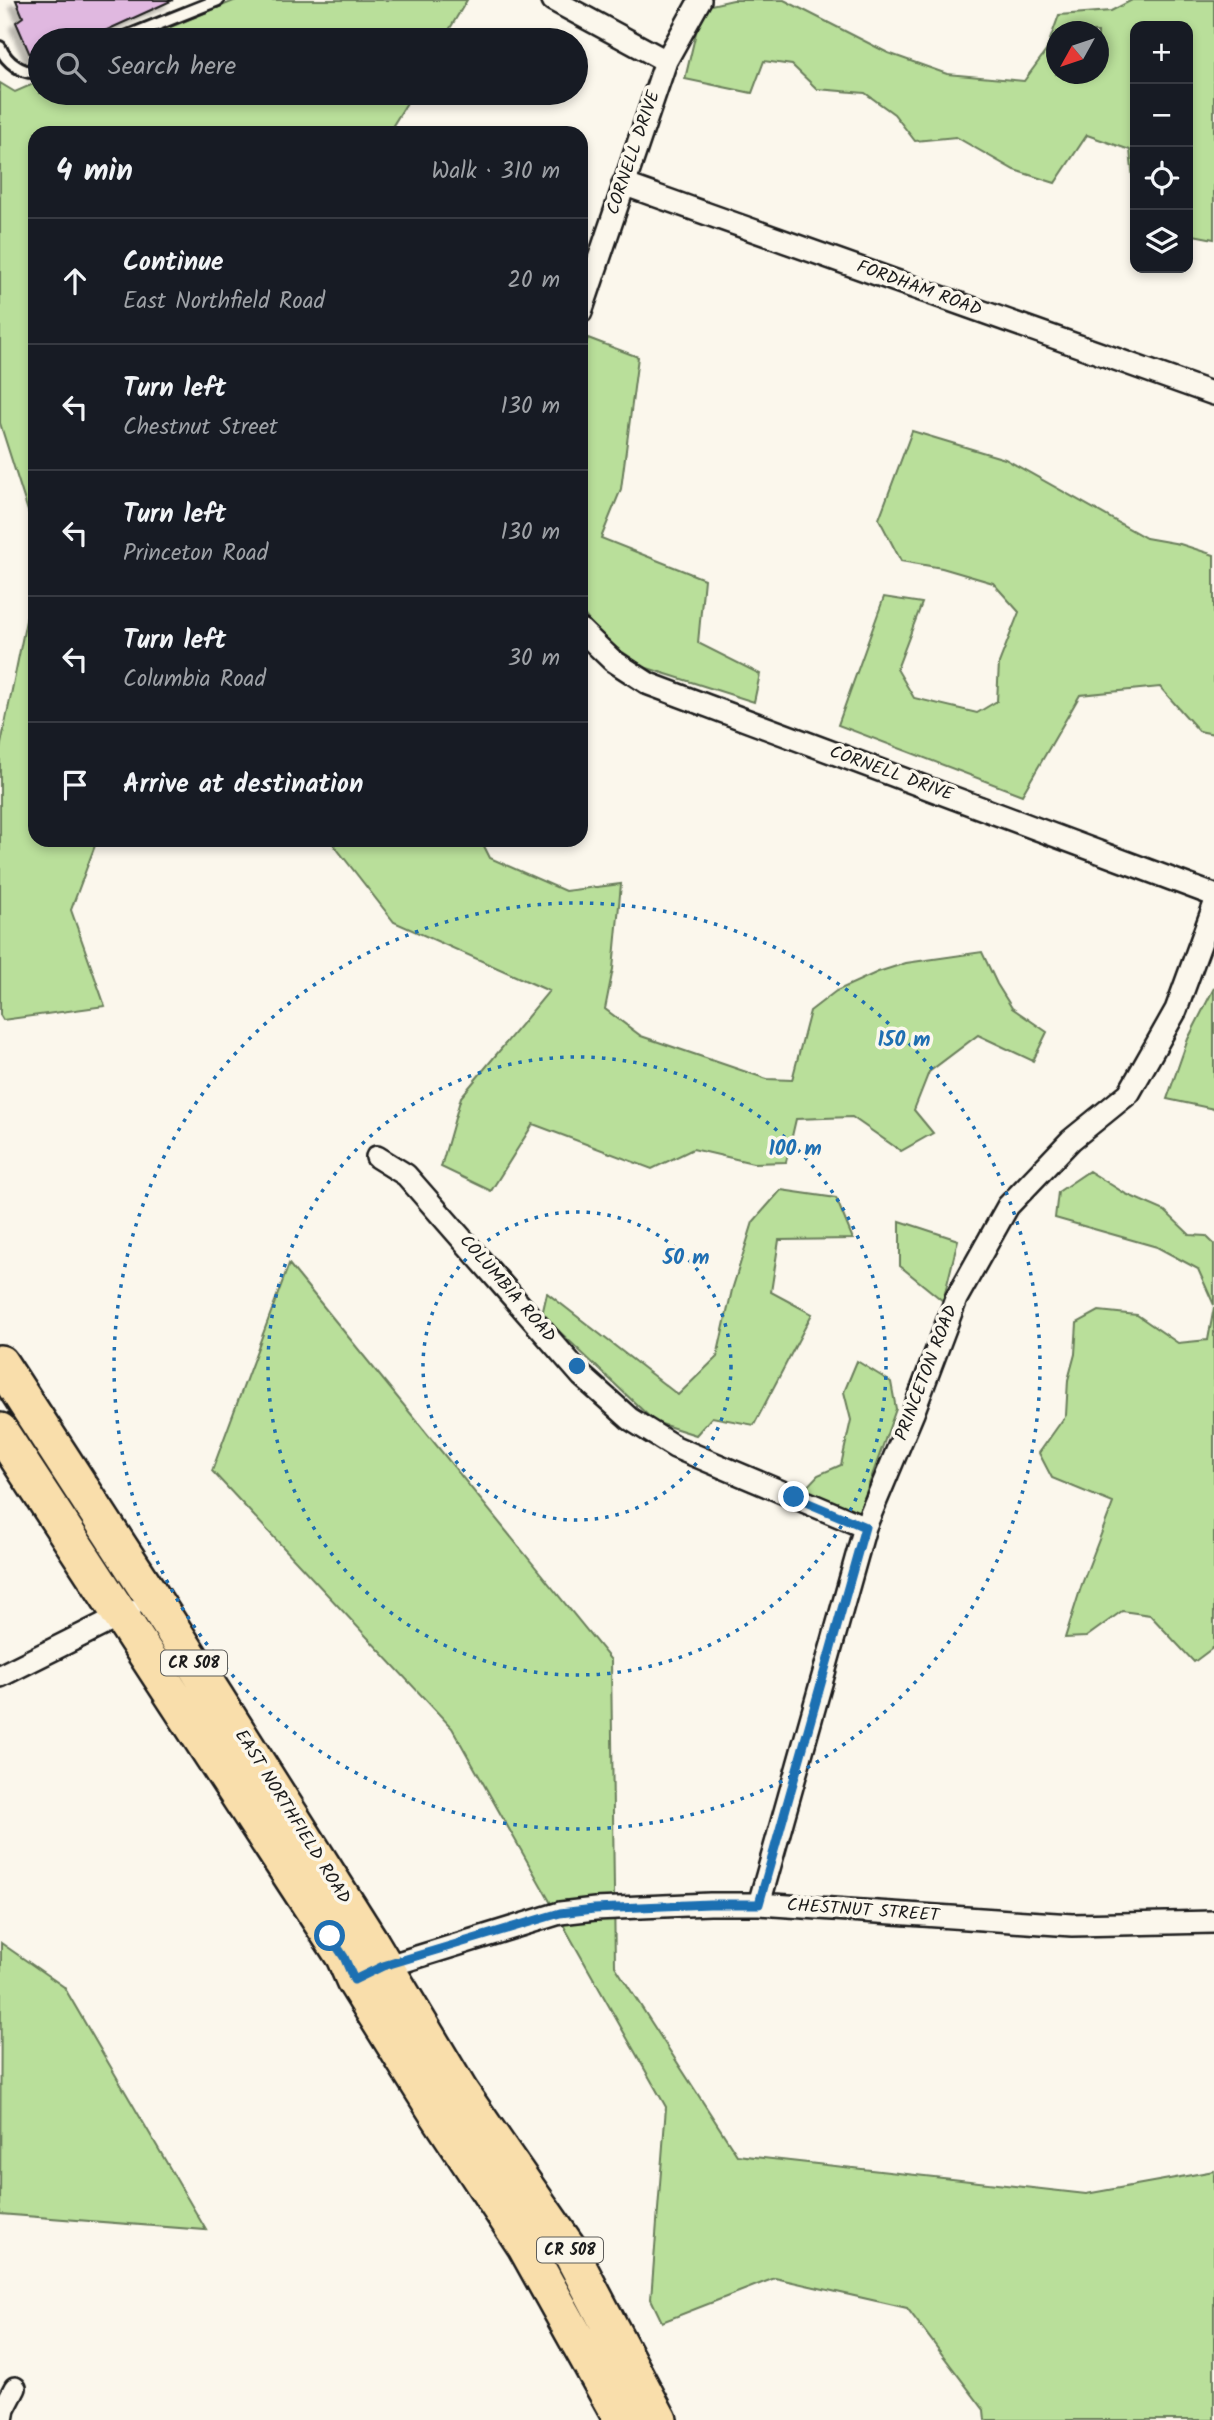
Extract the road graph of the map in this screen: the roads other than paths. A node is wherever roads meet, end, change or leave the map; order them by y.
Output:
1 (218, 0) edge
2 (553, 0) edge
3 (700, 0) edge
4 (148, 28) edge
5 (0, 47) edge
6 (666, 61) junction
7 (28, 71) edge
8 (623, 184) junction
9 (588, 291) edge
10 (1214, 394) edge
11 (588, 637) edge
12 (1214, 895) edge
13 (1214, 906) edge
14 (377, 1157) dead end
15 (0, 1363) edge
16 (0, 1431) edge
17 (865, 1527) junction
18 (152, 1597) junction
19 (121, 1617) junction
20 (0, 1676) edge
21 (759, 1904) junction
22 (1214, 1922) edge
23 (369, 1973) junction
24 (15, 2388) dead end
25 (631, 2414) edge
26 (2, 2420) edge

1 - 4 lane
2 - 6 street
3 - 6 street, CORNELL DRIVE
5 - 7 lane
6 - 8 street, CORNELL DRIVE
8 - 9 street, CORNELL DRIVE
8 - 10 street, FORDHAM ROAD
11 - 12 street, CORNELL DRIVE
13 - 17 street, PRINCETON ROAD
14 - 17 street, COLUMBIA ROAD
15 - 18 main road, EAST NORTHFIELD ROAD / CR 508
16 - 19 main road, EAST NORTHFIELD ROAD / CR 508
17 - 21 street, PRINCETON ROAD
18 - 19 street
18 - 23 main road, EAST NORTHFIELD ROAD / CR 508
19 - 20 street
19 - 23 main road, EAST NORTHFIELD ROAD / CR 508
21 - 22 street, CHESTNUT STREET
21 - 23 street, CHESTNUT STREET
23 - 25 main road, EAST NORTHFIELD ROAD / CR 508
24 - 26 street

